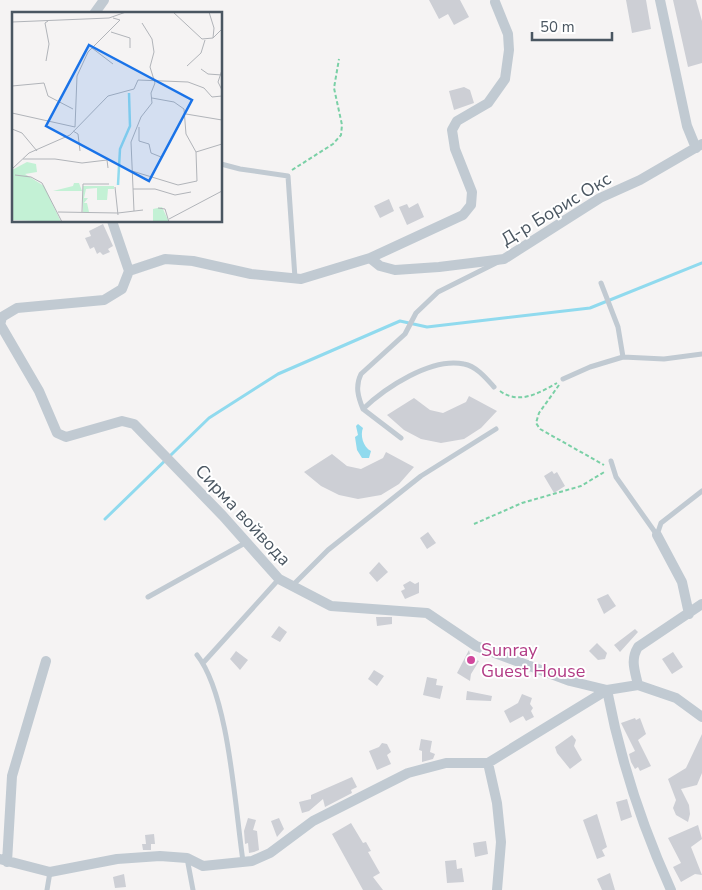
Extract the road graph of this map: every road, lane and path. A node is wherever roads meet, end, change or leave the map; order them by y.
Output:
1 (104, 0) edge
2 (660, 0) edge
3 (495, 2) dead end
4 (95, 12) edge
5 (339, 59) dead end
6 (699, 146) edge
7 (222, 164) edge
8 (288, 176) junction
9 (112, 222) edge
10 (370, 258) junction
11 (504, 259) junction
12 (129, 271) junction
13 (295, 278) junction
14 (601, 283) dead end
15 (0, 325) edge
16 (702, 354) edge
17 (622, 357) junction
18 (564, 379) junction
19 (494, 387) joint
20 (363, 409) junction
21 (496, 429) dead end
22 (401, 438) dead end
23 (611, 461) dead end
24 (608, 469) junction
25 (616, 477) junction
26 (702, 491) edge
27 (474, 524) dead end
28 (656, 535) junction
29 (245, 542) junction
30 (279, 579) junction
31 (292, 586) junction
32 (148, 597) dead end
33 (702, 604) edge
34 (689, 614) junction
35 (197, 655) dead end
36 (46, 661) dead end
37 (204, 663) junction
38 (638, 685) junction
39 (607, 690) junction
40 (702, 717) edge
41 (488, 763) junction
42 (187, 858) junction
43 (4, 861) edge
44 (243, 862) junction
45 (50, 872) junction
46 (47, 890) edge
47 (193, 890) edge
48 (497, 890) edge
49 (671, 890) edge

1 - 4 street
2 - 6 street
3 - 10 street
5 - 8 path
6 - 11 street, Д-р Борис Окс
7 - 8 lane
8 - 13 lane
9 - 12 street
10 - 11 street, Д-р Борис Окс
10 - 13 street
11 - 20 lane
12 - 13 street
12 - 15 street
14 - 17 lane
15 - 29 street, Сирма войвода
16 - 17 lane
17 - 18 lane
18 - 19 path
18 - 24 path
19 - 20 lane
20 - 22 lane
21 - 31 lane
23 - 25 lane
24 - 25 path
24 - 27 path
25 - 28 lane
26 - 28 lane
28 - 34 street
29 - 30 street, Сирма войвода
29 - 32 lane
30 - 31 street, Сирма войвода
30 - 37 lane
31 - 39 street, Сирма войвода
33 - 34 street
34 - 38 street
35 - 37 lane
36 - 43 street
37 - 44 lane
38 - 39 street, Сирма войвода
38 - 40 street, Сирма войвода
39 - 41 street
39 - 49 street
41 - 44 street
41 - 48 street
42 - 44 street
42 - 45 street
42 - 47 lane
43 - 45 street
45 - 46 lane

